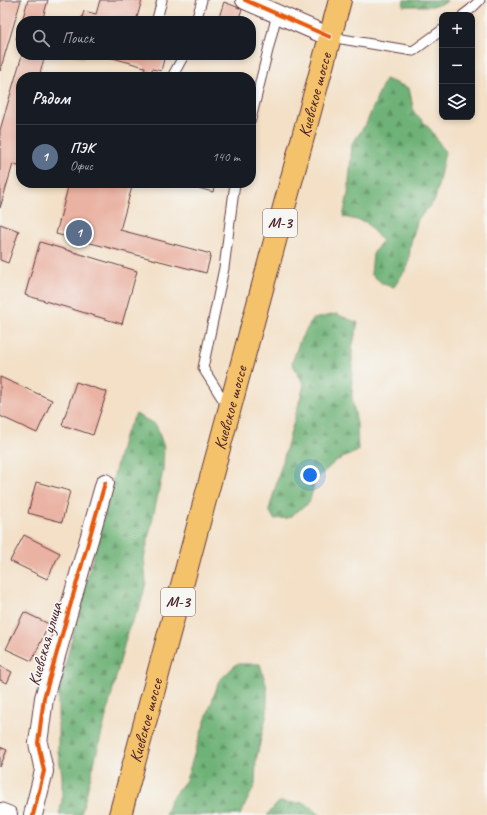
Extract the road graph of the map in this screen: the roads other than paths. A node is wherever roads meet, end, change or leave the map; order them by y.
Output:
1 (162, 0) edge
2 (202, 0) edge
3 (245, 0) edge
4 (340, 0) edge
5 (480, 0) edge
6 (468, 12) edge
7 (277, 14) junction
8 (158, 16) edge
9 (197, 16) edge
10 (439, 32) edge
11 (330, 37) junction
12 (181, 60) edge
13 (175, 72) edge
14 (256, 99) edge
15 (234, 188) edge
16 (230, 409) junction
17 (105, 483) dead end
18 (0, 812) edge
19 (8, 815) edge
20 (33, 815) edge
21 (120, 815) edge

1 - 8 lane
2 - 9 lane
3 - 7 street
4 - 11 highway, Киевское шоссе / М-3
5 - 6 lane
7 - 11 street
7 - 14 lane
10 - 11 lane
11 - 16 highway, Киевское шоссе / М-3
12 - 13 lane
15 - 16 lane
16 - 21 highway, Киевское шоссе / М-3
17 - 20 street, Киевская улица
18 - 19 street

